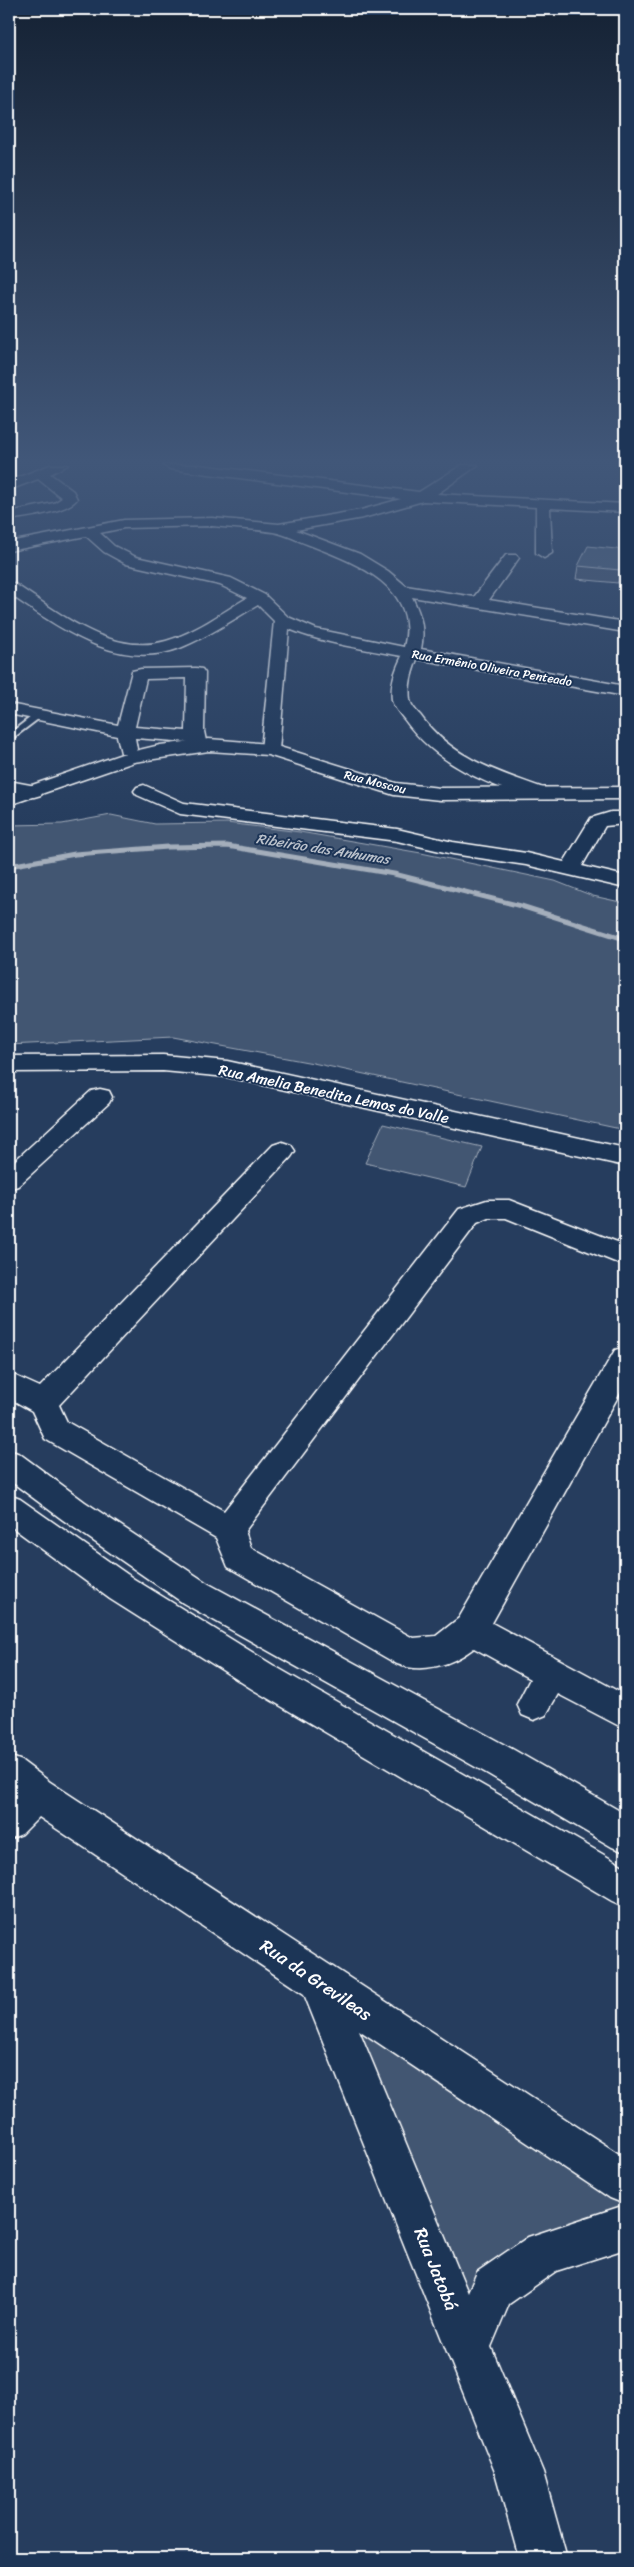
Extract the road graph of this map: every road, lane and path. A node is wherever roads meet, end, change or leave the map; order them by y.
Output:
1 (233, 585) edge
2 (395, 585) edge
3 (491, 585) edge
4 (9, 587) edge
5 (401, 590) junction
6 (259, 598) junction
7 (478, 603) junction
8 (282, 620) junction
9 (625, 627) edge
10 (133, 650) junction
11 (411, 654) junction
12 (141, 674) junction
13 (625, 691) edge
14 (9, 709) edge
15 (38, 716) junction
16 (125, 732) junction
17 (9, 738) edge
18 (270, 741) junction
19 (129, 758) junction
20 (9, 787) edge
21 (34, 791) junction
22 (144, 791) dead end
23 (539, 793) junction
24 (625, 793) edge
25 (9, 799) edge
26 (625, 818) edge
27 (570, 869) junction
28 (625, 882) edge
29 (9, 1064) edge
30 (100, 1098) dead end
31 (282, 1151) dead end
32 (625, 1157) edge
33 (9, 1180) edge
34 (625, 1256) edge
35 (625, 1358) edge
36 (9, 1384) edge
37 (43, 1403) junction
38 (9, 1463) edge
39 (9, 1508) edge
40 (228, 1529) junction
41 (471, 1629) junction
42 (552, 1673) junction
43 (534, 1704) dead end
44 (625, 1713) edge
45 (23, 1783) edge
46 (9, 1821) edge
47 (625, 1834) edge
48 (625, 1888) edge
49 (319, 1982) junction
50 (625, 2183) edge
51 (625, 2227) edge
52 (468, 2347) junction
53 (543, 2558) edge

1 - 6 street, Rua Ermênio Oliveira Penteado
2 - 5 street
3 - 7 street
4 - 10 street
5 - 7 street
5 - 11 street
6 - 8 street, Rua Ermênio Oliveira Penteado
6 - 10 street
7 - 9 street
8 - 11 street, Rua Ermênio Oliveira Penteado
8 - 18 street
10 - 12 street
11 - 13 street, Rua Ermênio Oliveira Penteado
11 - 23 street
12 - 16 street
12 - 16 street
14 - 15 street
15 - 16 street
15 - 17 lane
16 - 19 street
18 - 19 street, Rua Moscou
18 - 23 street, Rua Moscou
19 - 21 street, Rua Moscou
20 - 21 street
21 - 25 street, Rua Moscou
22 - 27 street
23 - 24 street, Rua Moscou
26 - 27 street
27 - 28 street
29 - 32 street, Rua Amelia Benedita Lemos do Valle
30 - 33 street
31 - 37 street
34 - 40 street
35 - 41 street
36 - 37 street
37 - 40 street
38 - 47 street
39 - 48 street
40 - 41 street
41 - 42 street
42 - 43 street
42 - 44 street
45 - 46 street
45 - 49 street, Rua da Grevileas
49 - 50 street, Rua da Grevileas
49 - 52 street, Rua Jatobá
51 - 52 street
52 - 53 street, Rua Jatobá

